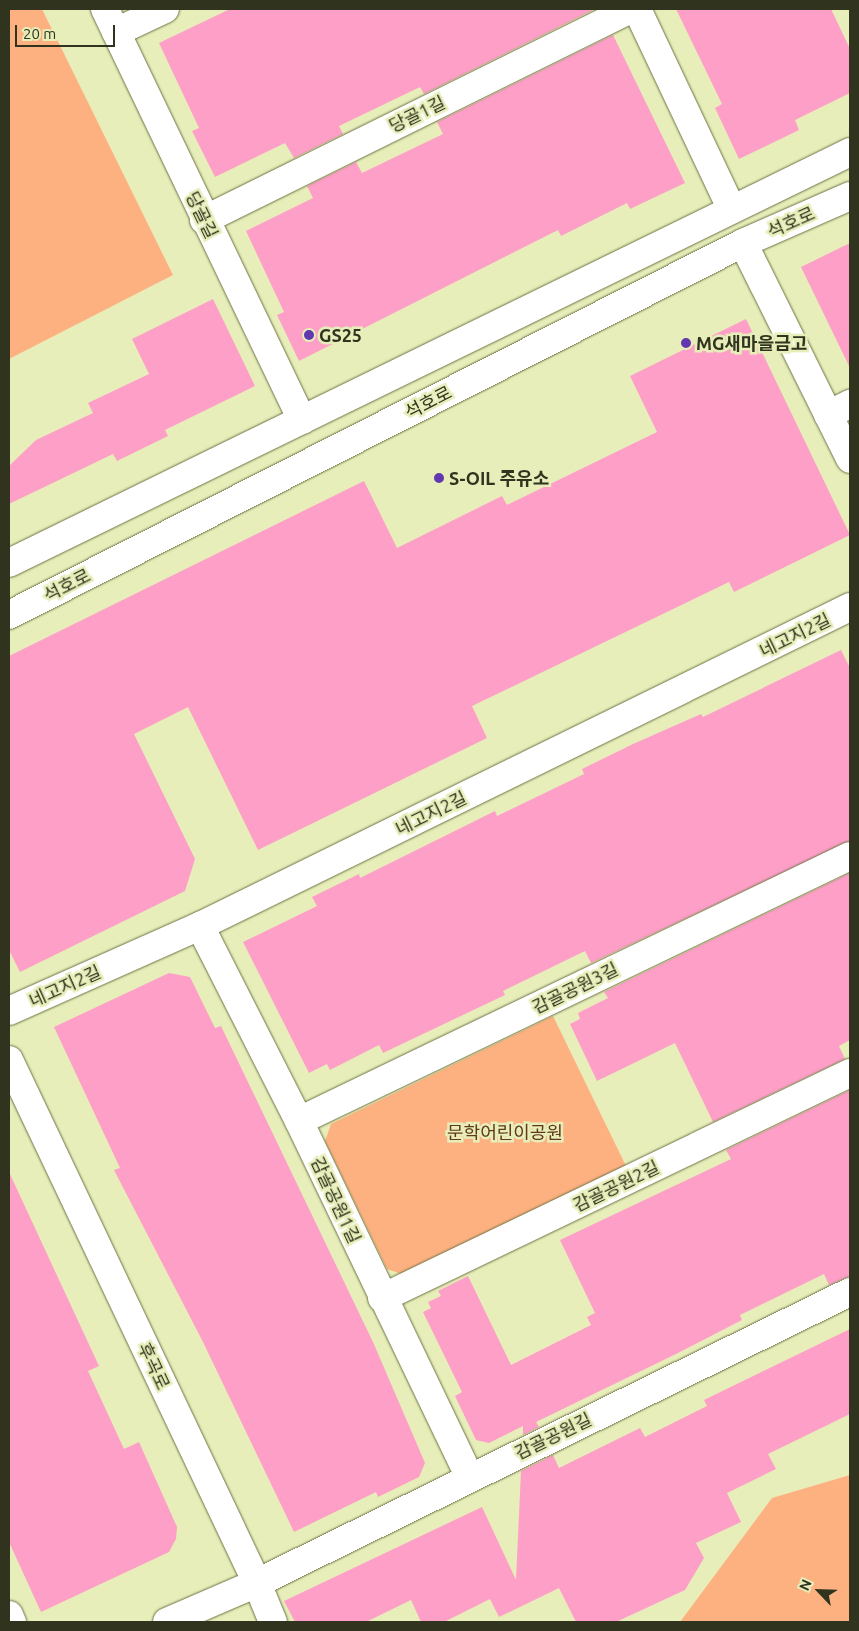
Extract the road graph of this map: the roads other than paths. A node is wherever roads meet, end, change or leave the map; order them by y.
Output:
1 (165, 9) edge
2 (630, 9) edge
3 (637, 9) edge
4 (110, 20) edge
5 (850, 152) edge
6 (850, 196) edge
7 (731, 208) junction
8 (204, 220) junction
9 (743, 243) junction
10 (839, 410) edge
11 (302, 420) junction
12 (850, 459) edge
13 (9, 563) edge
14 (850, 607) edge
15 (9, 615) edge
16 (850, 856) edge
17 (200, 926) junction
18 (9, 1011) edge
19 (9, 1060) edge
20 (850, 1073) edge
21 (299, 1121) junction
22 (850, 1292) edge
23 (382, 1298) junction
24 (469, 1476) junction
25 (257, 1583) junction
26 (9, 1615) edge
27 (12, 1622) edge
28 (167, 1622) edge
29 (273, 1622) edge

1 - 4 street
2 - 8 street, 당골1길
3 - 7 street
4 - 8 street, 당골길
5 - 7 street
6 - 9 street, 석호로
7 - 11 street
8 - 11 street, 당골길
9 - 10 street
9 - 15 street, 석호로
10 - 12 street
11 - 13 street
14 - 17 street, 네고지2길
16 - 21 street, 감골공원3길
17 - 18 street, 네고지2길
17 - 21 street, 감골공원1길
19 - 25 street, 후곡로
20 - 23 street, 감골공원2길
21 - 23 street, 감골공원1길
22 - 24 street, 감골공원길
23 - 24 street, 감골공원1길
24 - 25 street, 감골공원길
25 - 28 street
25 - 29 street, 후곡로
26 - 27 street

